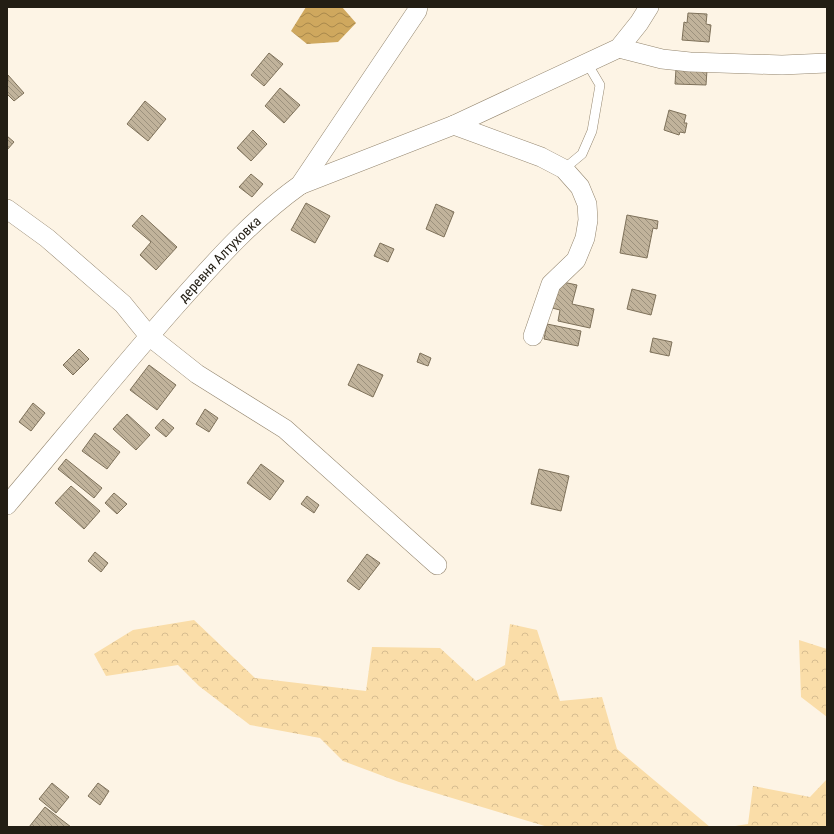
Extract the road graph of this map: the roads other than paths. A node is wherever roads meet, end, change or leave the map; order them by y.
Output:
1 (418, 7) edge
2 (649, 7) edge
3 (619, 48) junction
4 (587, 63) junction
5 (827, 63) edge
6 (454, 125) junction
7 (564, 169) junction
8 (300, 185) junction
9 (7, 209) edge
10 (150, 336) junction
11 (533, 336) dead end
12 (7, 505) edge
13 (437, 565) dead end

1 - 8 street, деревня Алтуховка
2 - 3 street
3 - 4 street
3 - 5 street
4 - 6 street
4 - 7 lane
6 - 7 street
6 - 8 street
7 - 11 street
8 - 10 street, деревня Алтуховка
9 - 10 street
10 - 12 street, деревня Алтуховка
10 - 13 street

